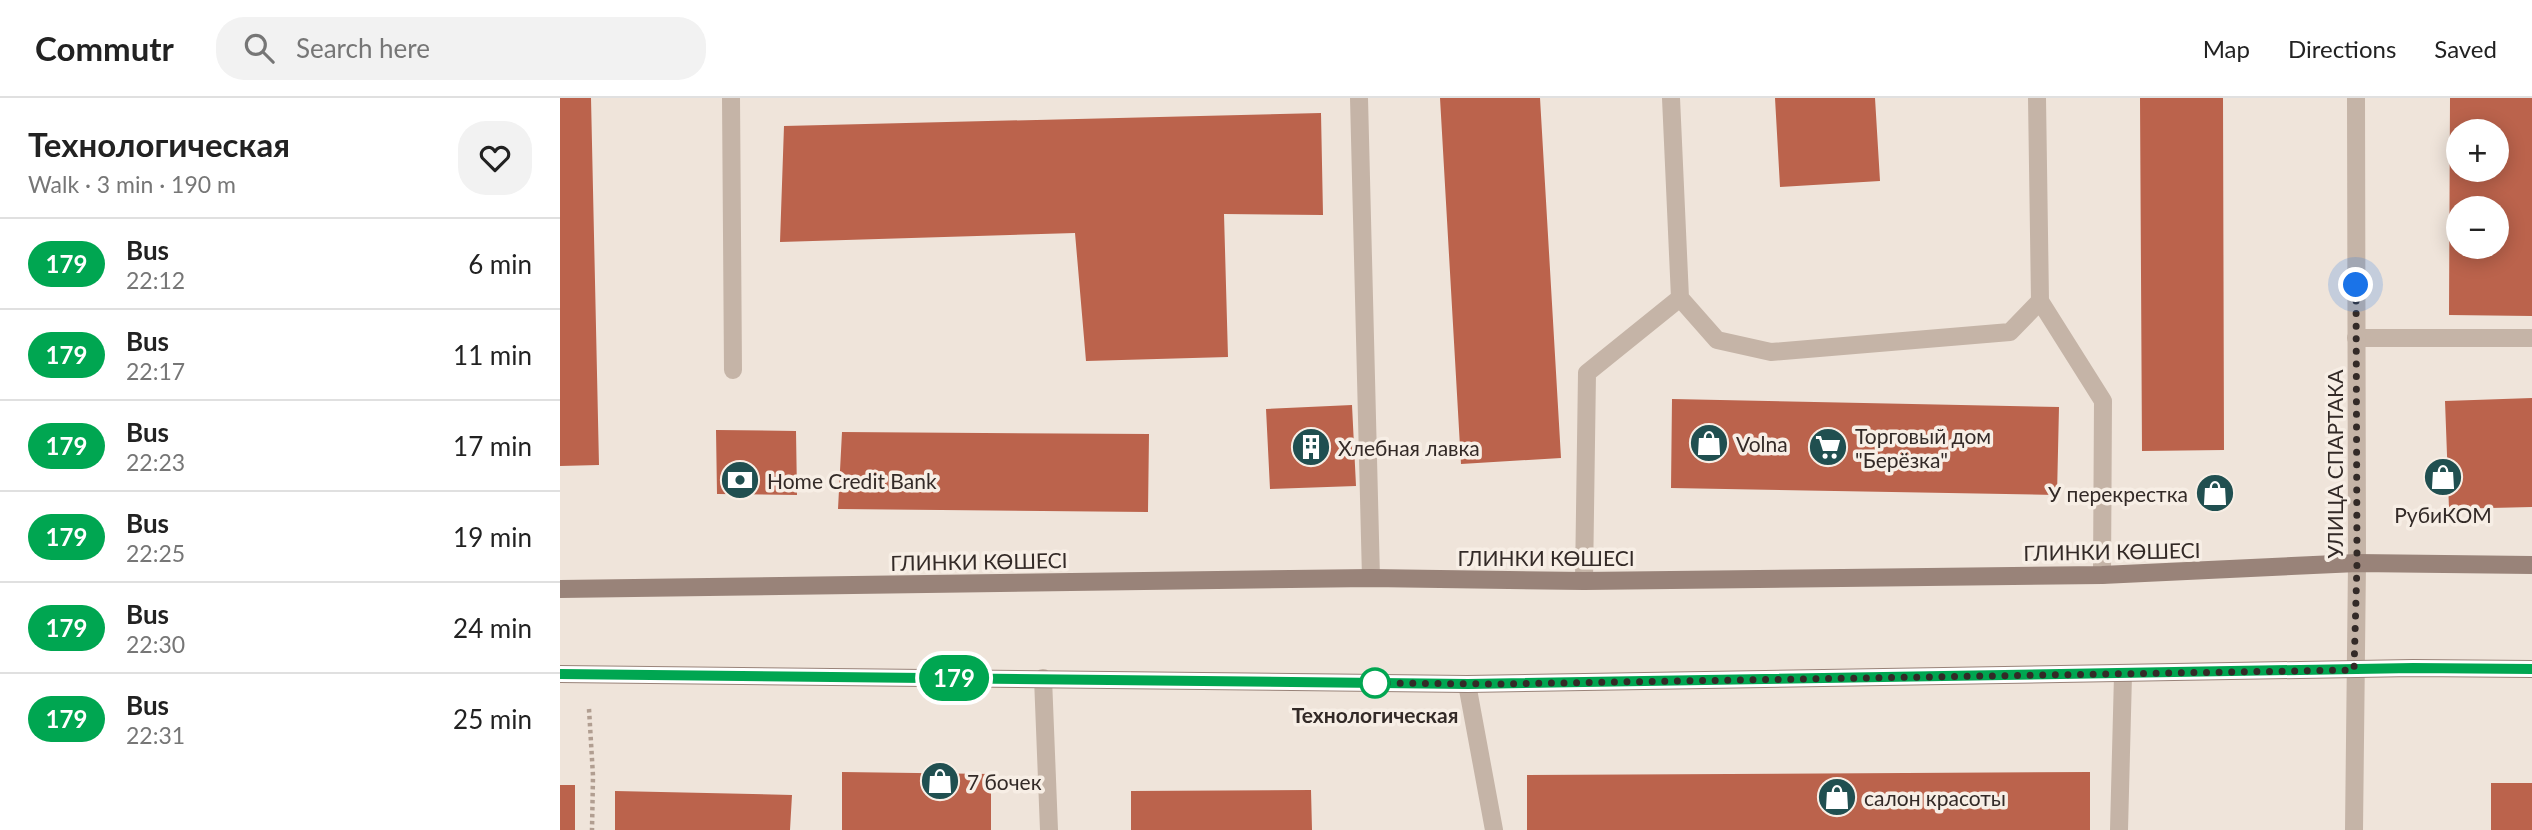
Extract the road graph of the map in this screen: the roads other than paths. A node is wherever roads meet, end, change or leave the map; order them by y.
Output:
1 (731, 98) edge
2 (1359, 98) edge
3 (1671, 98) edge
4 (2037, 98) edge
5 (2356, 98) edge
6 (1680, 298) junction
7 (2040, 301) junction
8 (2356, 338) junction
9 (2532, 338) edge
10 (733, 370) dead end
11 (2357, 563) junction
12 (2532, 565) edge
13 (2102, 575) junction
14 (1371, 578) junction
15 (1584, 581) junction
16 (560, 589) edge
17 (2532, 669) edge
18 (2354, 670) junction
19 (560, 674) edge
20 (2123, 675) junction
21 (1043, 678) junction
22 (1468, 684) junction
23 (1049, 830) edge
24 (1494, 830) edge
25 (2119, 830) edge
26 (2354, 830) edge

1 - 10 street
2 - 14 street
3 - 6 street
4 - 7 street
5 - 8 street, УЛИЦА СПАРТАКА
6 - 7 street
6 - 15 street
7 - 13 street
8 - 9 street
8 - 11 street, УЛИЦА СПАРТАКА
11 - 12 main road, ГЛИНКИ КӨШЕСІ
11 - 13 main road, ГЛИНКИ КӨШЕСІ
11 - 18 street, УЛИЦА СПАРТАКА
13 - 15 main road, ГЛИНКИ КӨШЕСІ
14 - 15 main road, ГЛИНКИ КӨШЕСІ
14 - 16 main road, ГЛИНКИ КӨШЕСІ
17 - 18 main road
18 - 20 main road
18 - 26 street, УЛИЦА СПАРТАКА
19 - 21 main road
20 - 22 main road
20 - 25 street
21 - 22 main road
21 - 23 street
22 - 24 street

